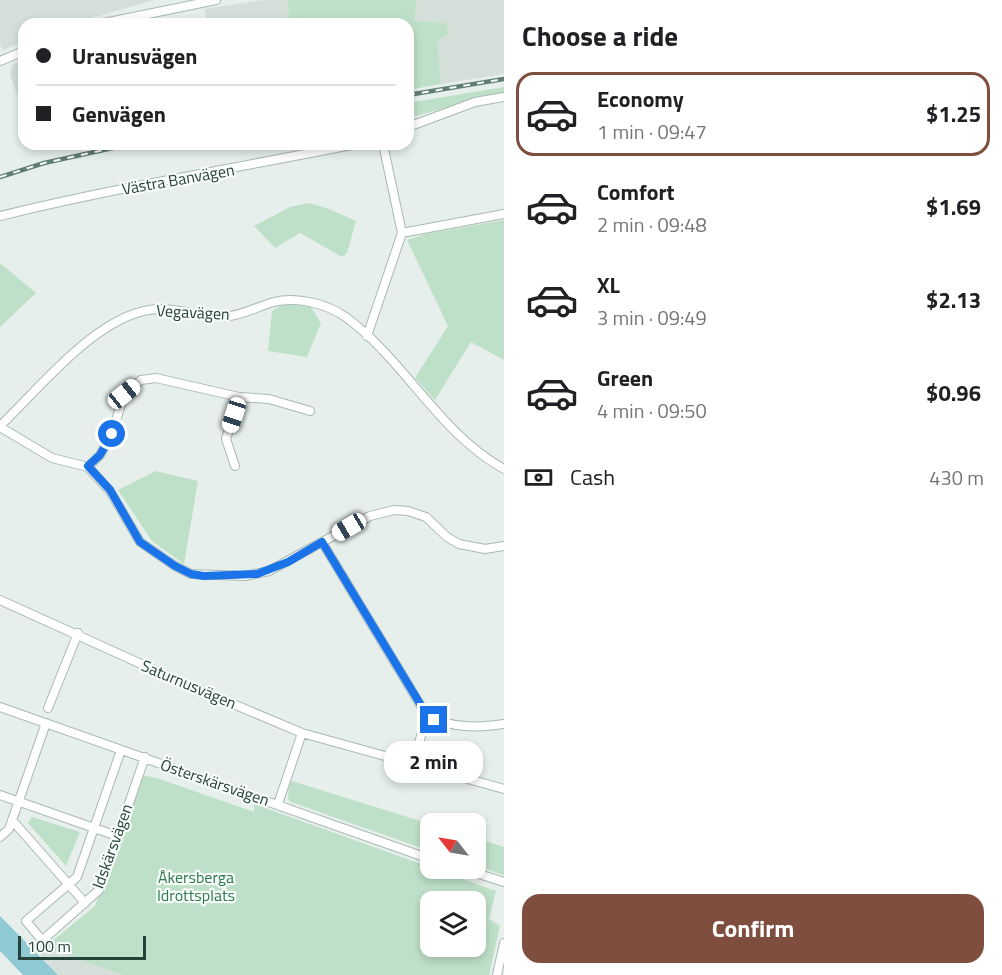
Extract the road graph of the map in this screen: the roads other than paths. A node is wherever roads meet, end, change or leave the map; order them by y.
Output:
1 (216, 0) edge
2 (176, 4) edge
3 (122, 18) edge
4 (18, 54) edge
5 (0, 61) edge
6 (504, 97) edge
7 (414, 125) edge
8 (327, 150) edge
9 (384, 150) edge
10 (504, 214) edge
11 (0, 216) edge
12 (402, 233) junction
13 (367, 336) junction
14 (239, 397) junction
15 (310, 411) dead end
16 (0, 427) edge
17 (88, 466) junction
18 (235, 466) dead end
19 (504, 470) edge
20 (322, 542) junction
21 (504, 546) edge
22 (0, 600) edge
23 (78, 633) junction
24 (0, 707) edge
25 (48, 708) dead end
26 (428, 717) junction
27 (46, 723) junction
28 (504, 724) edge
29 (302, 733) junction
30 (121, 750) junction
31 (145, 757) junction
32 (413, 763) junction
33 (504, 789) edge
34 (0, 795) edge
35 (19, 801) junction
36 (278, 804) junction
37 (12, 820) junction
38 (94, 828) junction
39 (117, 836) junction
40 (0, 837) edge
41 (420, 854) edge
42 (486, 876) edge
43 (504, 882) edge
44 (68, 884) junction
45 (85, 903) junction
46 (504, 943) edge
47 (503, 954) edge
48 (497, 975) edge

1 - 2 street
2 - 3 street
4 - 5 street
6 - 7 street
8 - 11 street, Västra Banvägen
9 - 12 street
10 - 12 street
12 - 13 street
13 - 16 street, Vegavägen
13 - 19 street, Vegavägen
14 - 15 street
14 - 17 street
14 - 18 street
16 - 17 street
17 - 20 street
20 - 21 street
20 - 26 street
22 - 23 street, Saturnusvägen
23 - 25 street
23 - 29 street, Saturnusvägen
24 - 27 street, Österskärsvägen
26 - 28 street
26 - 32 street
27 - 30 street, Österskärsvägen
27 - 35 street
29 - 32 street, Saturnusvägen
29 - 36 street
30 - 31 street, Österskärsvägen
30 - 38 street, Idskärsvägen
31 - 36 street, Österskärsvägen
31 - 39 street, Idskärsvägen
32 - 33 street, Saturnusvägen
34 - 35 street
35 - 37 street
35 - 38 street
36 - 41 street, Österskärsvägen
37 - 40 street
37 - 44 street
38 - 39 street
38 - 44 street, Idskärsvägen
39 - 45 street, Idskärsvägen
42 - 43 street
44 - 45 street
44 - 45 street, Idskärsvägen
46 - 47 street
47 - 48 street

